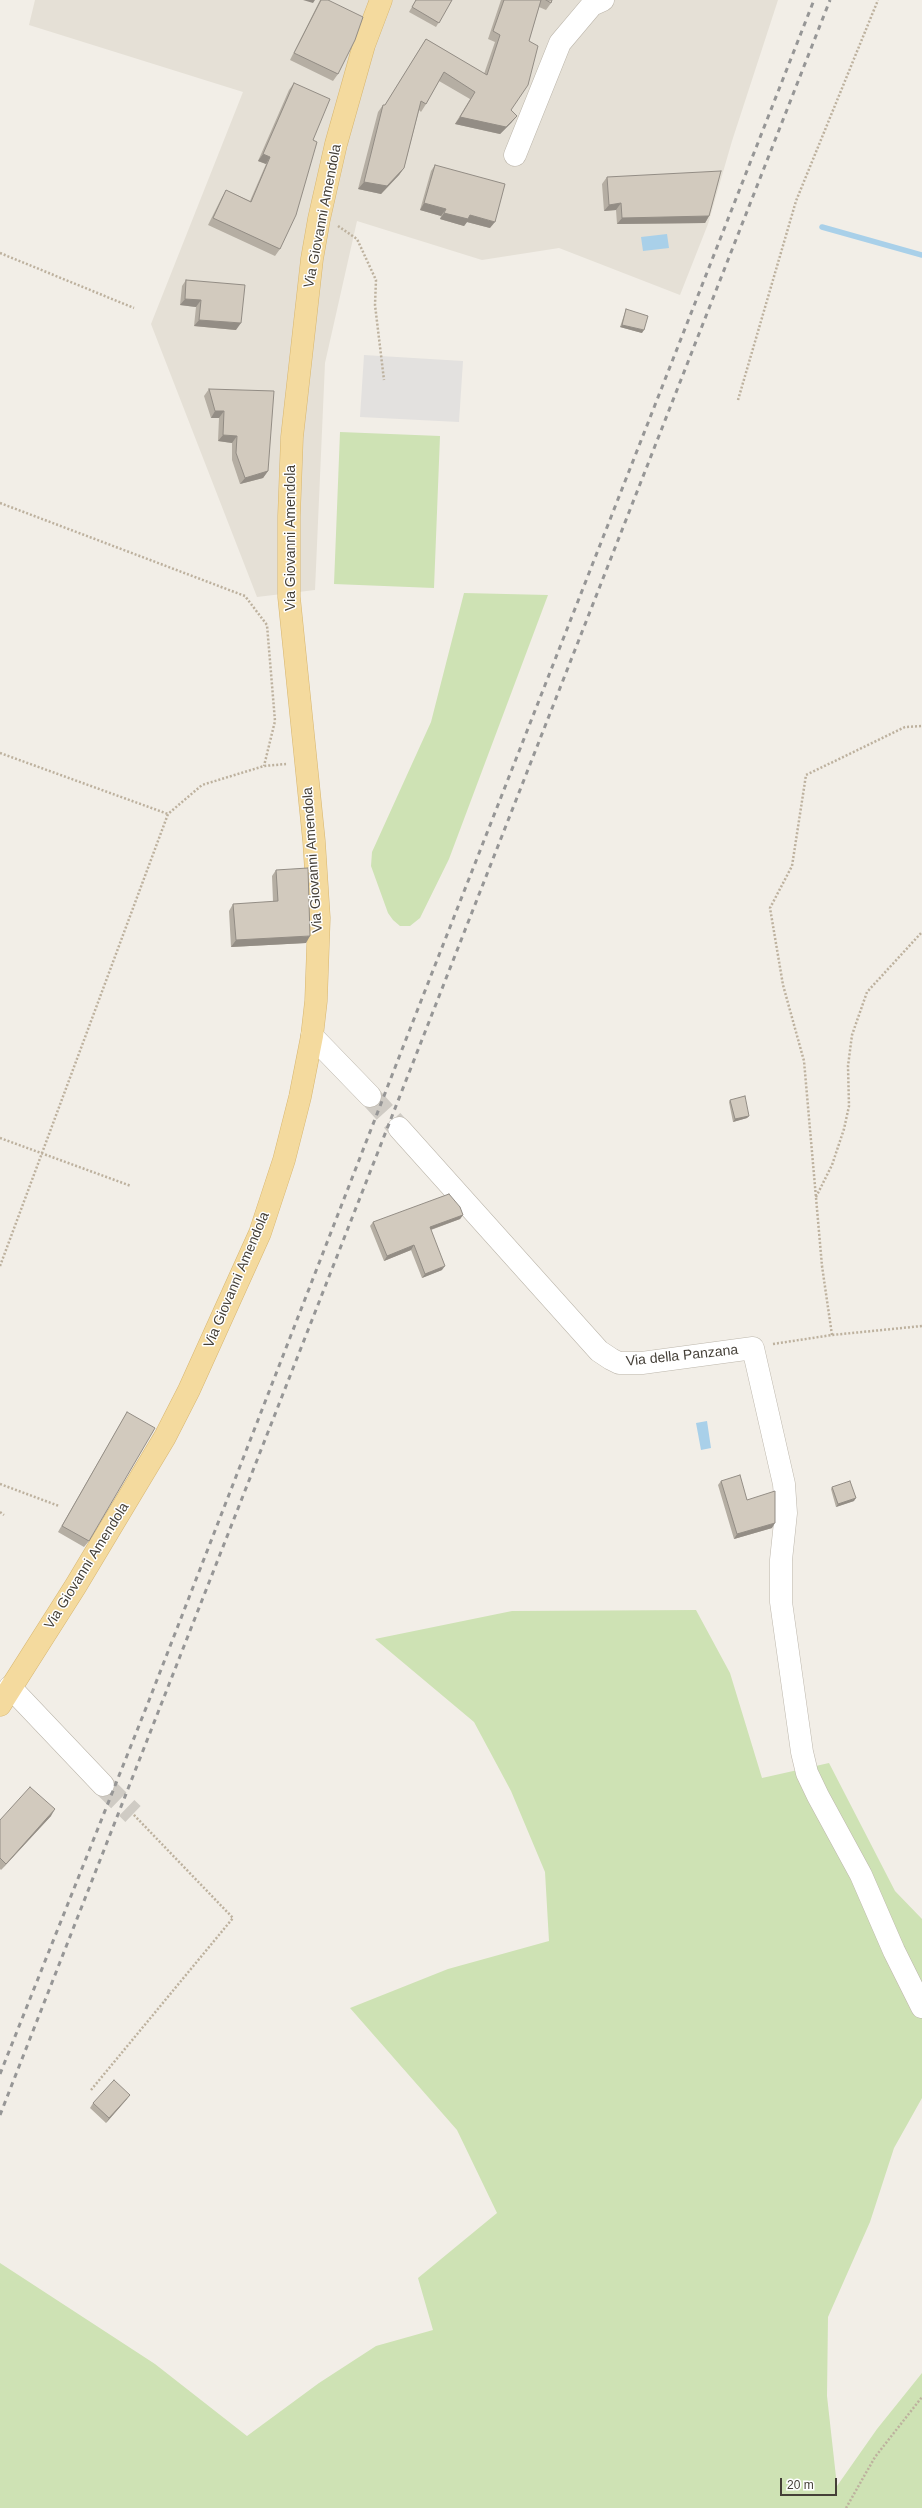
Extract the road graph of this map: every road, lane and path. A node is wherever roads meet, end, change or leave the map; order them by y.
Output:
1 (381, 0) edge
2 (603, 0) edge
3 (878, 0) edge
4 (515, 155) dead end
5 (319, 219) junction
6 (0, 253) edge
7 (134, 308) dead end
8 (384, 380) dead end
9 (738, 400) dead end
10 (0, 503) edge
11 (922, 726) edge
12 (0, 753) edge
13 (306, 762) junction
14 (264, 766) junction
15 (168, 814) junction
16 (922, 932) edge
17 (312, 1036) junction
18 (370, 1096) tunnel mouth
19 (399, 1128) tunnel mouth
20 (0, 1138) edge
21 (41, 1155) junction
22 (131, 1186) dead end
23 (816, 1198) junction
24 (0, 1266) edge
25 (922, 1326) edge
26 (832, 1335) junction
27 (753, 1348) junction
28 (0, 1484) edge
29 (60, 1506) dead end
30 (5, 1696) edge
31 (103, 1784) tunnel mouth
32 (133, 1814) tunnel mouth
33 (922, 2007) edge
34 (91, 2090) dead end
35 (922, 2397) edge
36 (846, 2508) edge

1 - 5 main road, Via Giovanni Amendola
2 - 4 street
3 - 9 path
5 - 8 path
5 - 13 main road, Via Giovanni Amendola
6 - 7 path
10 - 14 path
11 - 23 path
12 - 15 path
13 - 14 path
13 - 17 main road, Via Giovanni Amendola
14 - 15 path
15 - 21 path
16 - 23 path
17 - 18 street
17 - 30 main road, Via Giovanni Amendola
19 - 27 street, Via della Panzana
20 - 21 path
21 - 22 path
21 - 24 path
23 - 26 path
25 - 26 path, Via della Panzana
26 - 27 path, Via della Panzana
27 - 33 street
28 - 29 path
30 - 31 street
32 - 34 path
35 - 36 path

